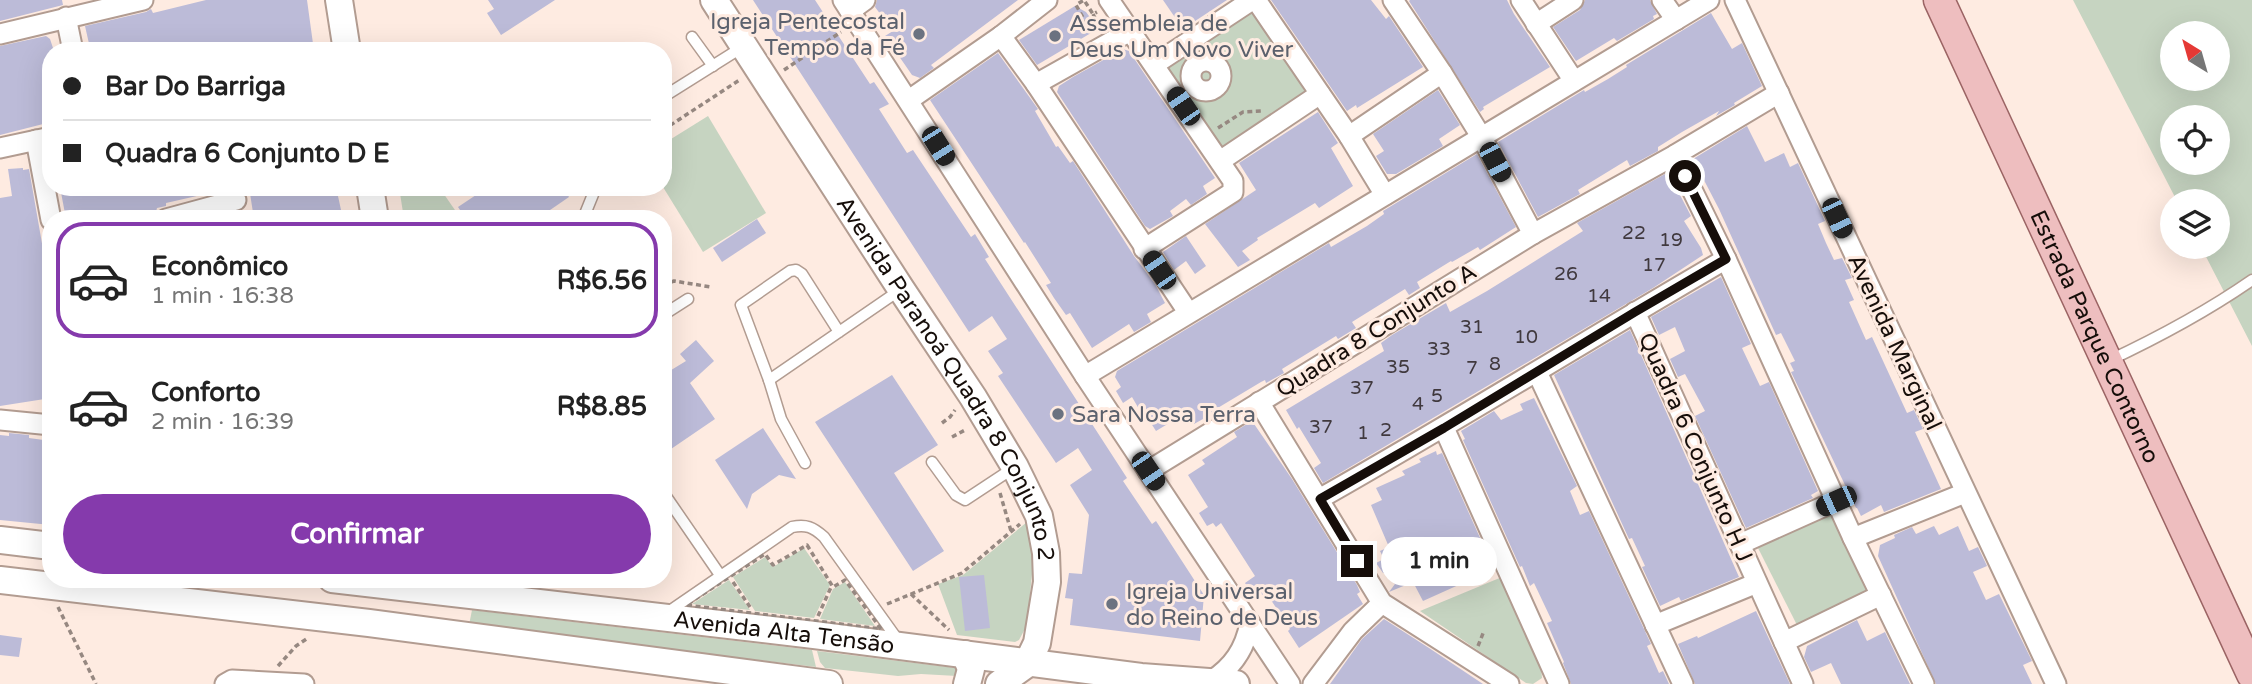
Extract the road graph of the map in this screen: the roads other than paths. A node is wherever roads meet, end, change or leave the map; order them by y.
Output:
1 (143, 0) edge
2 (339, 0) edge
3 (714, 0) edge
4 (1047, 0) edge
5 (1109, 0) edge
6 (1254, 0) edge
7 (1393, 0) edge
8 (1521, 0) edge
9 (1573, 0) edge
10 (1662, 0) edge
11 (1709, 0) edge
12 (1735, 0) edge
13 (1939, 0) edge
14 (854, 8) edge
15 (66, 18) junction
16 (1676, 20) junction
17 (1536, 24) junction
18 (1132, 30) junction
19 (0, 34) edge
20 (1001, 36) junction
21 (692, 37) dead end
22 (71, 42) edge
23 (346, 42) edge
24 (745, 46) junction
25 (1155, 64) junction
26 (713, 66) junction
27 (1443, 73) junction
28 (1574, 81) junction
29 (1036, 84) junction
30 (672, 91) edge
31 (1779, 93) junction
32 (1320, 94) junction
33 (909, 100) junction
34 (1349, 136) junction
35 (42, 138) edge
36 (1482, 138) junction
37 (0, 148) edge
38 (1675, 155) junction
39 (1220, 161) junction
40 (1385, 195) junction
41 (236, 202) edge
42 (203, 210) edge
43 (1533, 234) junction
44 (1144, 249) junction
45 (1726, 259) junction
46 (2252, 280) edge
47 (901, 289) junction
48 (688, 299) dead end
49 (672, 309) edge
50 (1188, 312) junction
51 (1635, 312) junction
52 (839, 331) junction
53 (2108, 362) junction
54 (1537, 372) junction
55 (1085, 376) junction
56 (769, 380) junction
57 (1259, 402) junction
58 (0, 421) edge
59 (42, 424) edge
60 (1444, 428) junction
61 (932, 462) dead end
62 (805, 463) dead end
63 (1148, 471) junction
64 (1006, 475) junction
65 (1965, 493) junction
66 (1320, 499) junction
67 (1836, 501) junction
68 (672, 504) edge
69 (1853, 538) junction
70 (0, 540) edge
71 (1740, 544) junction
72 (42, 545) edge
73 (725, 576) junction
74 (0, 580) edge
75 (1757, 583) junction
76 (42, 585) edge
77 (67, 588) edge
78 (364, 588) edge
79 (435, 588) edge
80 (455, 588) edge
81 (1881, 595) junction
82 (1382, 603) junction
83 (662, 617) junction
84 (369, 623) junction
85 (1250, 623) junction
86 (1655, 625) junction
87 (452, 634) junction
88 (1784, 642) junction
89 (903, 646) junction
90 (960, 646) junction
91 (637, 659) junction
92 (1027, 664) junction
93 (2252, 674) edge
94 (715, 678) edge
95 (1138, 681) edge
96 (1224, 683) edge
97 (225, 684) edge
98 (304, 684) edge
99 (655, 684) edge
100 (829, 684) edge
101 (967, 684) edge
102 (999, 684) edge
103 (1290, 684) edge
104 (1313, 684) edge
105 (1509, 684) edge
106 (1559, 684) edge
107 (1683, 684) edge
108 (1803, 684) edge
109 (1924, 684) edge
110 (2056, 684) edge

1 - 15 street
2 - 23 street
3 - 24 street, Avenida Paranoá Quadra 8 Conjunto 2
4 - 20 street
5 - 18 street
6 - 25 street
6 - 32 street
7 - 27 street
8 - 17 street
9 - 17 street
10 - 16 street
11 - 16 street
12 - 31 street, Avenida Marginal
13 - 53 main road, Estrada Parque Contorno
14 - 33 street
15 - 19 street
15 - 22 street
16 - 28 street
17 - 28 street
18 - 25 street
18 - 29 street
20 - 29 street
20 - 33 street
21 - 26 lane
24 - 26 lane
24 - 47 street, Avenida Paranoá Quadra 8 Conjunto 2
25 - 39 street
26 - 30 lane
27 - 34 street
27 - 36 street
28 - 36 street
29 - 44 street
31 - 38 street, Quadra 8 Conjunto A
31 - 65 street, Avenida Marginal
32 - 34 street
32 - 39 street
33 - 55 street
34 - 40 street
35 - 37 street
36 - 40 street
36 - 43 street
38 - 43 street, Quadra 8 Conjunto A
38 - 45 street
39 - 44 street
40 - 50 street
41 - 42 street
43 - 57 street, Quadra 8 Conjunto A
44 - 50 street
45 - 51 street
45 - 67 street
46 - 53 lane
47 - 52 lane
47 - 64 street, Avenida Paranoá Quadra 8 Conjunto 2
48 - 49 lane
50 - 55 street
51 - 54 street
51 - 71 street, Quadra 6 Conjunto H J
52 - 56 lane
52 - 56 lane
53 - 93 main road, Estrada Parque Contorno
54 - 60 street
54 - 86 street
55 - 63 street
56 - 62 lane
57 - 63 street, Quadra 8 Conjunto A
57 - 66 street
58 - 59 street
60 - 66 street
60 - 106 street
61 - 64 lane
63 - 85 street
64 - 92 street, Avenida Paranoá Quadra 8 Conjunto 2
65 - 69 street
65 - 110 street, Avenida Marginal
66 - 82 street
67 - 69 street
67 - 71 street
68 - 73 lane
69 - 81 street
70 - 72 street
71 - 75 street, Quadra 6 Conjunto H J
73 - 83 lane
73 - 89 lane
74 - 76 street, Avenida Alta Tensão
75 - 86 street
75 - 88 street, Quadra 6 Conjunto H J
77 - 84 street, Avenida Alta Tensão
78 - 84 street
79 - 87 street
80 - 83 street, Avenida Alta Tensão
81 - 88 street
81 - 109 street
82 - 104 street
82 - 105 street
83 - 89 street, Avenida Alta Tensão
84 - 87 street, Avenida Alta Tensão
85 - 96 street
85 - 103 street
86 - 107 street
87 - 91 street, Avenida Alta Tensão
88 - 108 street, Quadra 6 Conjunto H J
89 - 90 street, Avenida Alta Tensão
90 - 92 street, Avenida Alta Tensão
90 - 101 street
91 - 94 street, Avenida Alta Tensão
91 - 99 street
92 - 95 street, Avenida Alta Tensão
92 - 102 street
94 - 100 street, Avenida Alta Tensão
95 - 96 street, Avenida Alta Tensão
97 - 98 street

